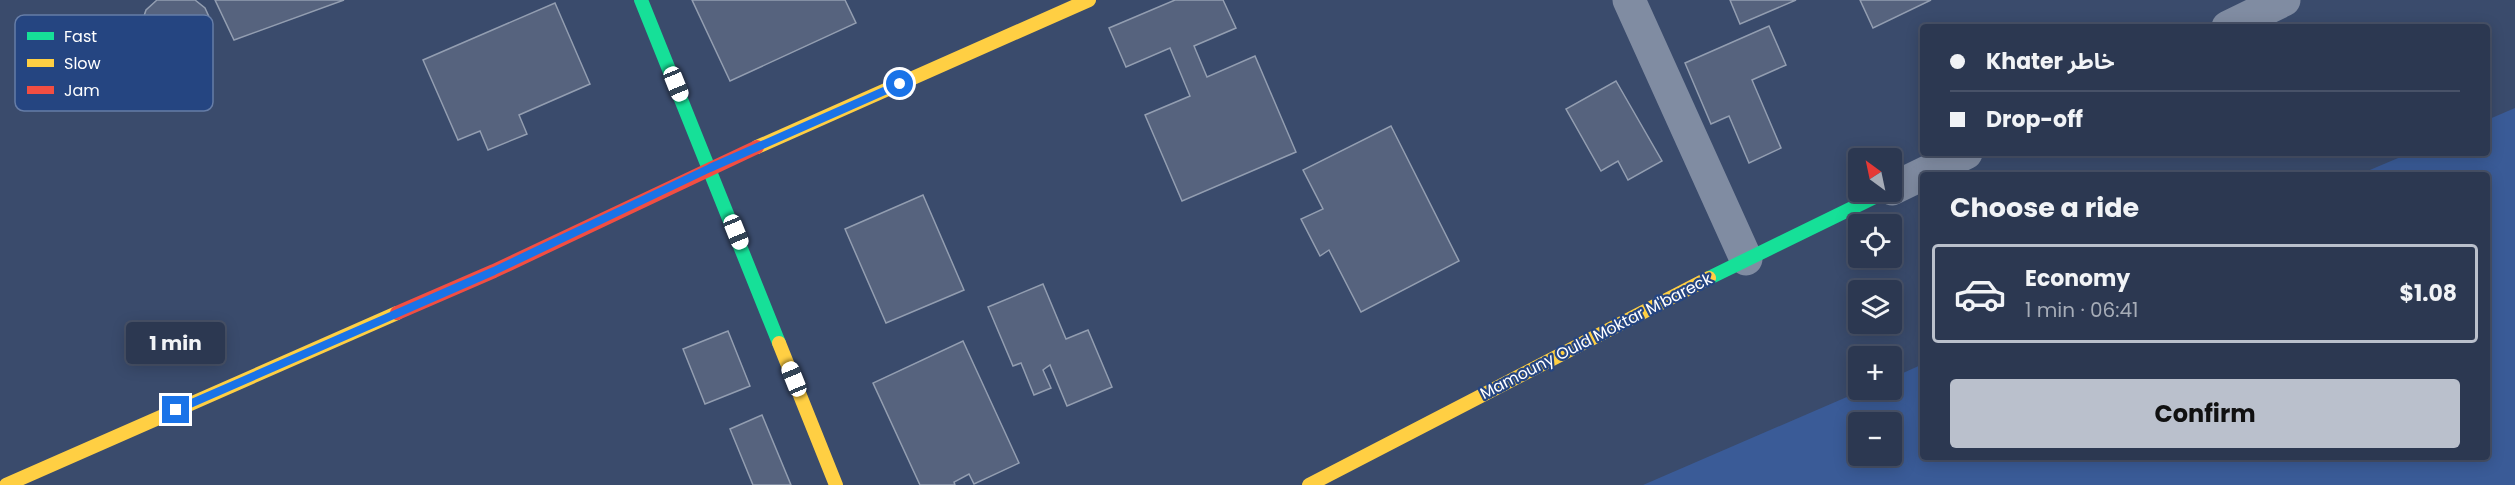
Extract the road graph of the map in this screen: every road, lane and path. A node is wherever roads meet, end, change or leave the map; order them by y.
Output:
1 (641, 0) edge
2 (1089, 0) edge
3 (1629, 0) edge
4 (2284, 0) edge
5 (2234, 24) edge
6 (1960, 156) edge
7 (710, 168) junction
8 (1927, 172) edge
9 (1920, 175) edge
10 (1902, 184) edge
11 (1864, 202) edge
12 (1746, 259) junction
13 (6, 485) edge
14 (836, 485) edge
15 (1309, 485) edge

1 - 7 street
2 - 7 street
3 - 12 street
4 - 5 street
6 - 8 street
7 - 13 street
7 - 14 street
9 - 10 street
11 - 12 street, Mamouny Ould Moktar M'bareck
12 - 15 street, Mamouny Ould Moktar M'bareck

